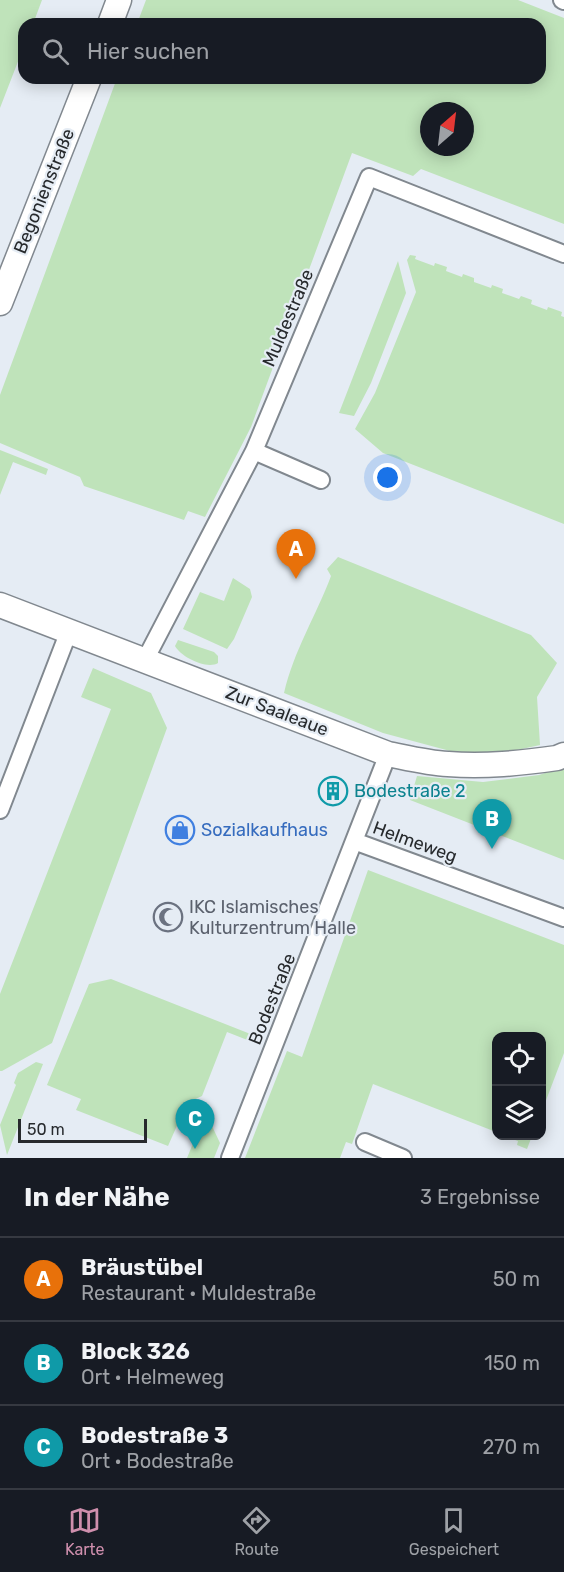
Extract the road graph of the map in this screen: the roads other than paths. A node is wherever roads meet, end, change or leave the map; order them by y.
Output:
1 (119, 0) edge
2 (112, 18) edge
3 (87, 84) edge
4 (564, 254) edge
5 (0, 303) edge
6 (254, 451) junction
7 (321, 480) dead end
8 (0, 605) edge
9 (69, 631) junction
10 (145, 660) junction
11 (388, 754) junction
12 (564, 755) edge
13 (0, 810) edge
14 (354, 840) junction
15 (564, 918) edge
16 (365, 1142) dead end
17 (230, 1158) edge
18 (403, 1158) edge

1 - 2 street
3 - 5 street, Begonienstraße
4 - 6 street, Muldestraße
6 - 7 street
6 - 10 street, Muldestraße
8 - 9 street, Zur Saaleaue
9 - 10 street, Zur Saaleaue
9 - 13 street
10 - 11 street, Zur Saaleaue
11 - 12 street, Zur Saaleaue
11 - 14 street, Bodestraße
14 - 15 street, Helmeweg
14 - 17 street, Bodestraße
16 - 18 street

